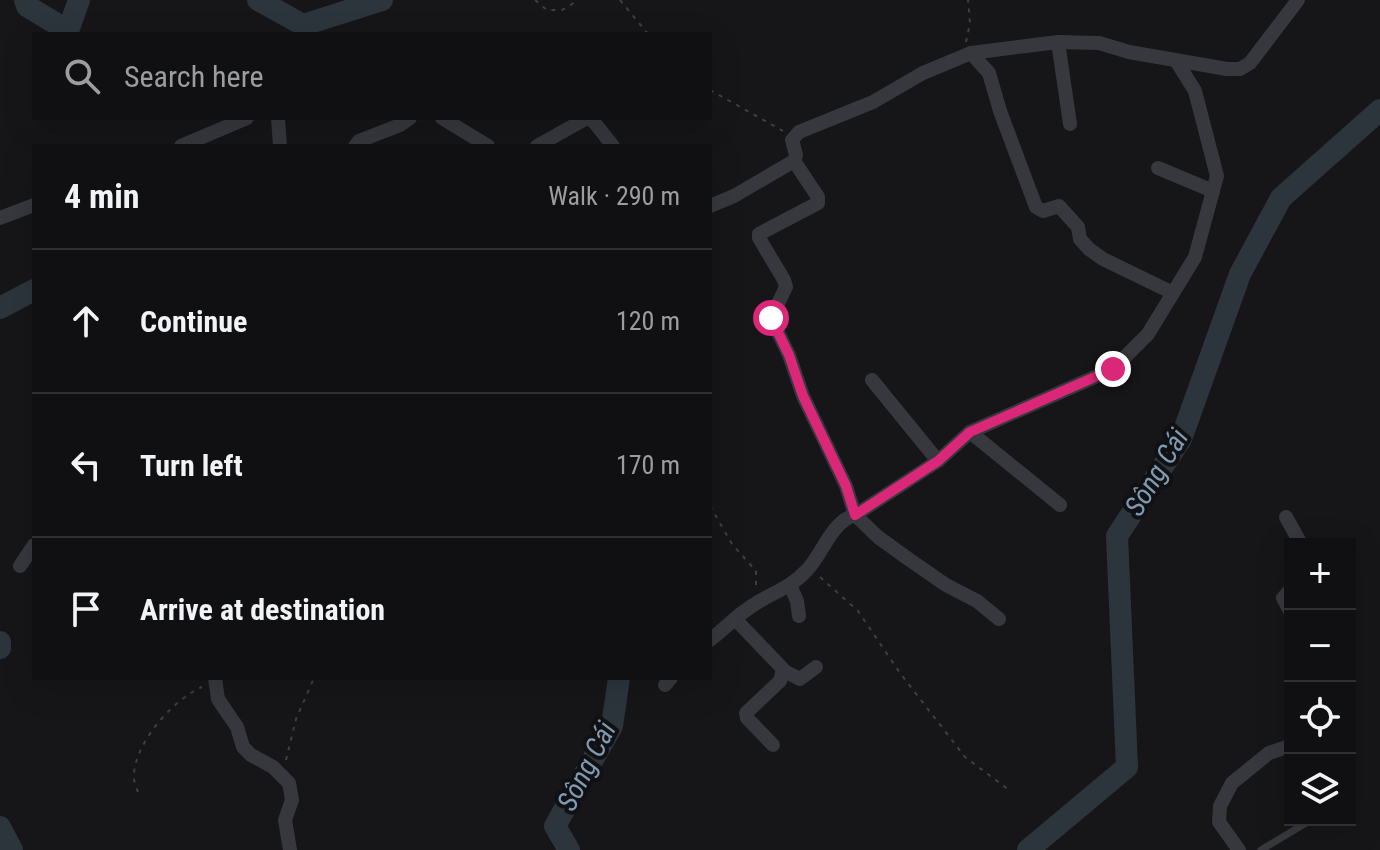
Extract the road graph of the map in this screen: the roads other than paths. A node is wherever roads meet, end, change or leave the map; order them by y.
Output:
1 (1298, 0) edge
2 (1058, 42) junction
3 (967, 54) junction
4 (1177, 62) junction
5 (278, 120) edge
6 (407, 120) edge
7 (445, 120) edge
8 (583, 120) edge
9 (590, 120) edge
10 (230, 121) edge
11 (1070, 124) dead end
12 (185, 144) edge
13 (280, 144) edge
14 (357, 144) edge
15 (485, 144) edge
16 (541, 144) edge
17 (611, 144) edge
18 (794, 161) junction
19 (1158, 168) dead end
20 (1213, 191) junction
21 (712, 205) edge
22 (32, 206) edge
23 (0, 218) edge
24 (1173, 293) junction
25 (872, 380) dead end
26 (970, 432) junction
27 (938, 461) junction
28 (1060, 505) dead end
29 (855, 515) junction
30 (1286, 517) dead end
31 (1298, 538) edge
32 (32, 548) edge
33 (20, 566) dead end
34 (790, 585) junction
35 (799, 616) dead end
36 (735, 619) junction
37 (999, 619) dead end
38 (712, 638) edge
39 (816, 667) dead end
40 (784, 671) junction
41 (215, 681) edge
42 (773, 745) dead end
43 (1284, 748) edge
44 (1301, 826) edge
45 (290, 850) edge
46 (1239, 850) edge
47 (1261, 850) edge

1 - 4 street
2 - 3 street
2 - 4 street
2 - 11 street
3 - 18 street
3 - 24 street
4 - 20 street
5 - 13 street
6 - 14 street
7 - 15 street
8 - 16 street
9 - 17 street
10 - 12 street
18 - 21 street
18 - 29 street
19 - 20 street
20 - 24 street
22 - 23 street
24 - 26 street
25 - 27 street
26 - 27 street
26 - 28 street
27 - 29 street
29 - 34 street
29 - 37 street
30 - 31 street
32 - 33 street
34 - 35 street
34 - 36 street
36 - 38 street
36 - 40 street
39 - 40 street
40 - 42 street
41 - 45 street
43 - 46 street
44 - 47 lane

